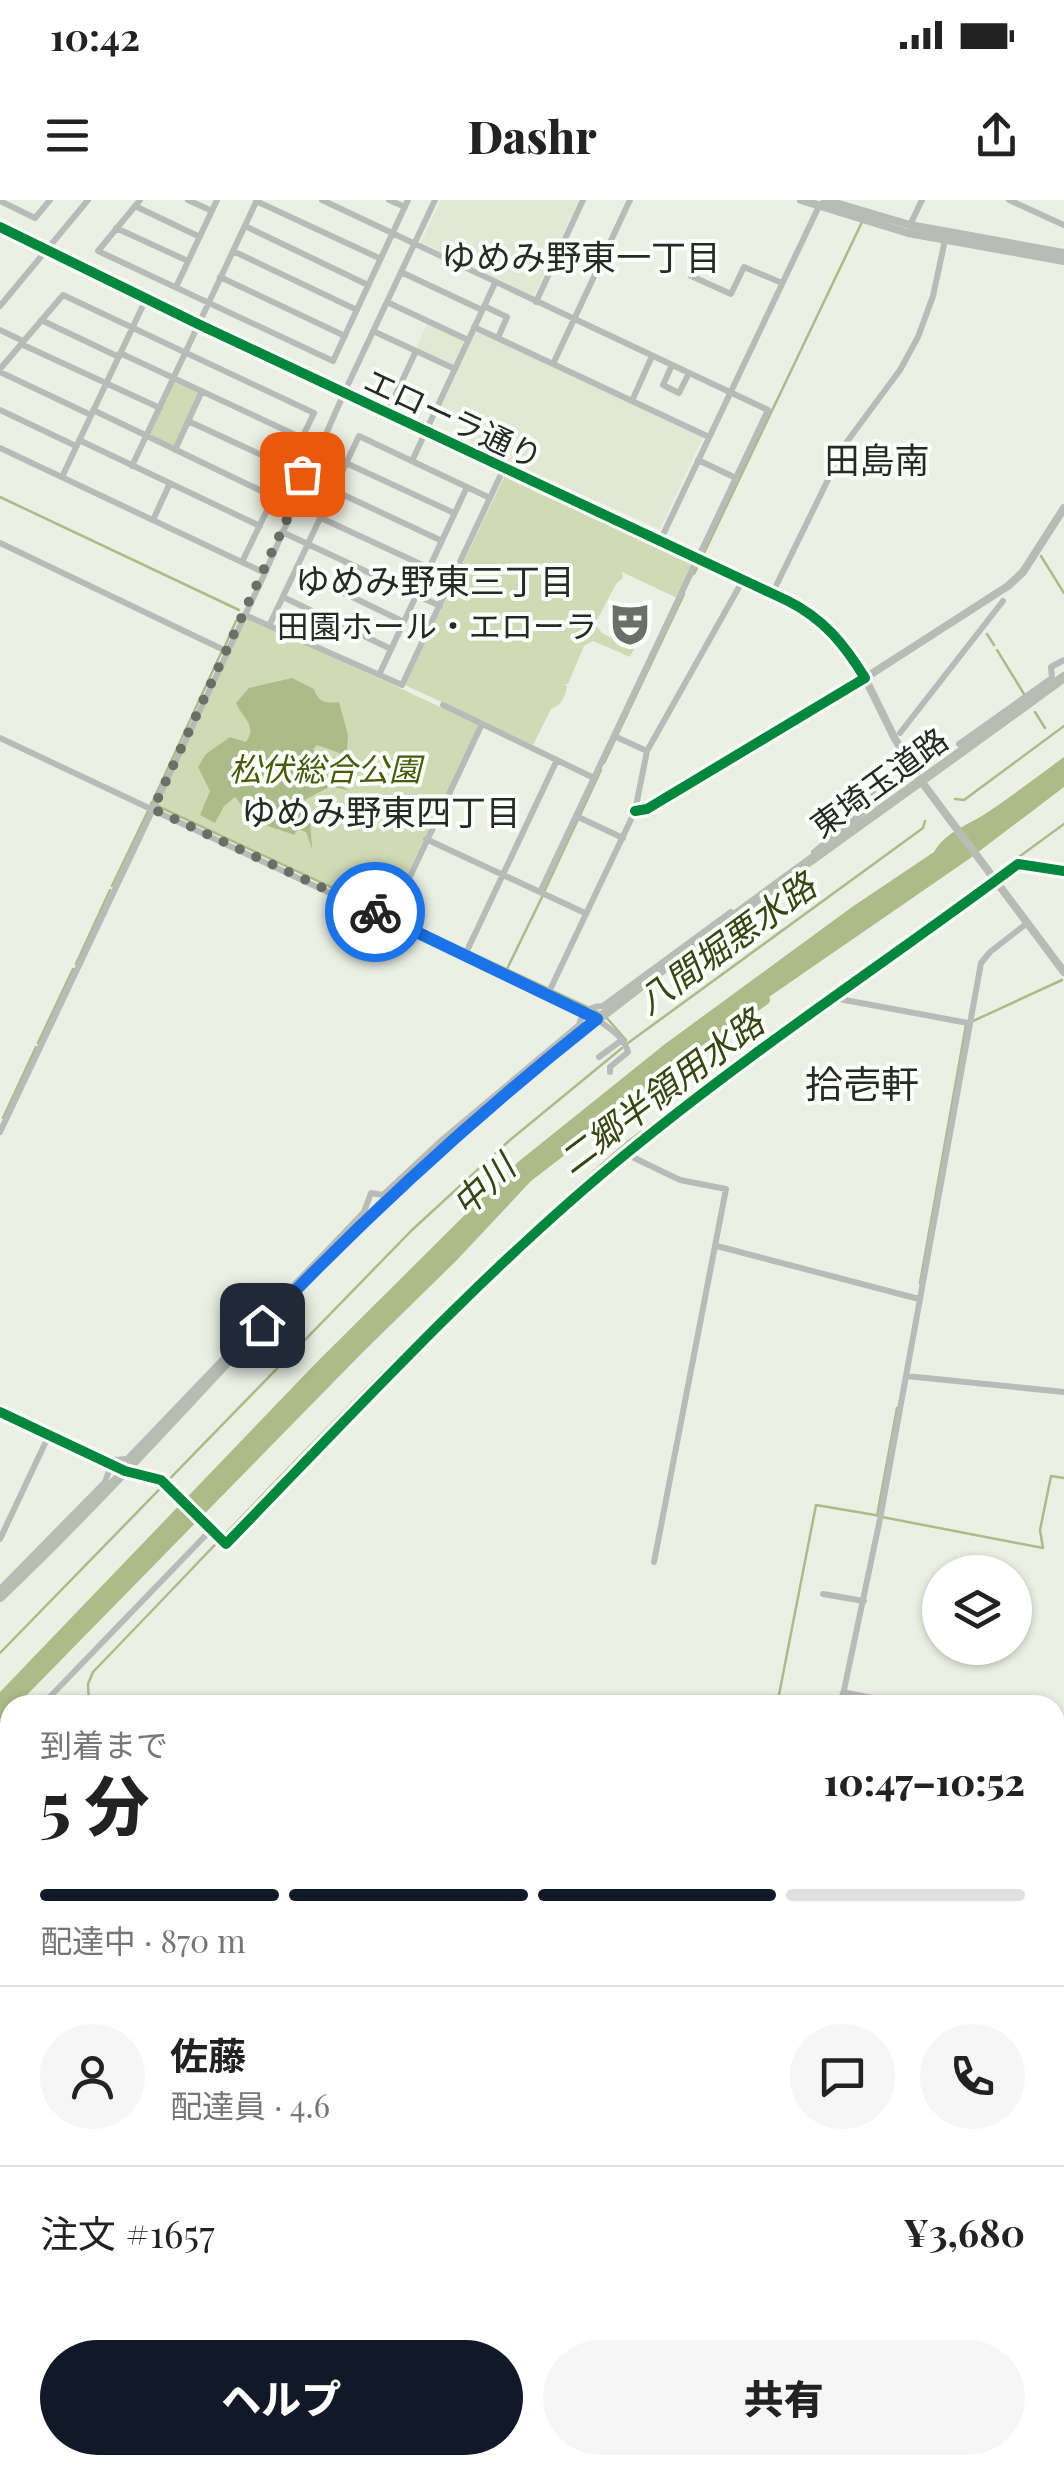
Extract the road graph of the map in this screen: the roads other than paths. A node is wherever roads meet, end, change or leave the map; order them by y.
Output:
1 (50, 200) edge
2 (88, 200) edge
3 (188, 200) edge
4 (217, 200) edge
5 (322, 200) edge
6 (390, 200) edge
7 (435, 200) edge
8 (583, 200) edge
9 (630, 200) edge
10 (801, 200) edge
11 (922, 200) edge
12 (1009, 200) edge
13 (0, 201) edge
14 (256, 201) edge
15 (822, 202) edge
16 (137, 203) edge
17 (406, 204) edge
18 (212, 212) junction
19 (910, 225) junction
20 (244, 226) junction
21 (1064, 226) edge
22 (0, 227) edge
23 (116, 228) junction
24 (392, 233) junction
25 (200, 236) junction
26 (944, 240) junction
27 (414, 244) junction
28 (46, 250) junction
29 (232, 252) junction
30 (1064, 252) edge
31 (379, 258) junction
32 (188, 261) junction
33 (1064, 261) edge
34 (401, 272) junction
35 (691, 276) dead end
36 (220, 277) junction
37 (495, 283) junction
38 (782, 283) junction
39 (368, 285) junction
40 (176, 288) junction
41 (146, 300) junction
42 (208, 302) junction
43 (388, 302) junction
44 (536, 302) junction
45 (0, 306) edge
46 (483, 308) junction
47 (357, 310) junction
48 (573, 319) junction
49 (41, 320) junction
50 (198, 324) junction
51 (474, 327) junction
52 (132, 328) junction
53 (0, 330) edge
54 (374, 331) junction
55 (345, 336) junction
56 (498, 338) junction
57 (468, 340) junction
58 (22, 342) junction
59 (416, 351) junction
60 (185, 352) junction
61 (120, 354) junction
62 (652, 356) junction
63 (553, 364) junction
64 (672, 365) junction
65 (0, 370) edge
66 (455, 370) junction
67 (689, 373) junction
68 (174, 378) junction
69 (106, 384) junction
70 (202, 391) junction
71 (344, 392) junction
72 (730, 392) junction
73 (632, 401) junction
74 (160, 408) junction
75 (0, 410) edge
76 (92, 412) junction
77 (387, 413) junction
78 (188, 421) junction
79 (426, 431) junction
80 (146, 436) junction
81 (709, 437) junction
82 (302, 438) junction
83 (78, 443) junction
84 (0, 448) edge
85 (176, 450) junction
86 (412, 460) junction
87 (698, 460) junction
88 (346, 462) junction
89 (132, 466) junction
90 (288, 467) junction
91 (504, 468) junction
92 (307, 476) junction
93 (62, 477) junction
94 (736, 478) junction
95 (170, 483) junction
96 (467, 486) junction
97 (333, 490) junction
98 (274, 497) junction
99 (490, 498) junction
100 (1064, 509) edge
101 (454, 513) junction
102 (320, 518) junction
103 (153, 520) junction
104 (260, 526) junction
105 (282, 532) junction
106 (442, 541) junction
107 (660, 541) junction
108 (0, 544) edge
109 (308, 544) junction
110 (698, 559) junction
111 (242, 562) junction
112 (429, 568) junction
113 (296, 570) junction
114 (264, 573) junction
115 (743, 580) junction
116 (772, 594) junction
117 (416, 595) junction
118 (284, 597) junction
119 (1003, 601) dead end
120 (980, 605) junction
121 (440, 606) junction
122 (245, 615) junction
123 (990, 620) junction
124 (404, 622) junction
125 (269, 626) junction
126 (391, 649) junction
127 (224, 650) junction
128 (1064, 660) edge
129 (379, 675) junction
130 (1064, 677) edge
131 (865, 678) junction
132 (443, 705) dead end
133 (482, 724) junction
134 (900, 733) dead end
135 (614, 736) junction
136 (0, 738) edge
137 (959, 744) dead end
138 (647, 751) junction
139 (557, 760) junction
140 (594, 778) junction
141 (921, 780) junction
142 (872, 790) dead end
143 (153, 809) junction
144 (634, 811) junction
145 (576, 816) junction
146 (622, 838) junction
147 (426, 839) junction
148 (1064, 871) edge
149 (503, 875) junction
150 (995, 881) junction
151 (540, 892) junction
152 (585, 913) junction
153 (390, 919) junction
154 (1026, 924) junction
155 (465, 955) junction
156 (1064, 971) edge
157 (548, 996) junction
158 (834, 998) junction
159 (584, 1013) junction
160 (597, 1019) junction
161 (968, 1024) junction
162 (622, 1040) junction
163 (598, 1057) dead end
164 (610, 1072) dead end
165 (636, 1119) dead end
166 (0, 1132) edge
167 (648, 1136) junction
168 (626, 1154) junction
169 (717, 1246) junction
170 (919, 1299) junction
171 (906, 1376) junction
172 (1064, 1392) edge
173 (0, 1412) edge
174 (49, 1435) junction
175 (112, 1464) junction
176 (125, 1470) junction
177 (213, 1532) junction
178 (0, 1539) edge
179 (654, 1562) dead end
180 (0, 1589) edge
181 (823, 1594) dead end
182 (0, 1601) edge
183 (864, 1602) junction
184 (845, 1692) junction
185 (52, 1695) edge
186 (844, 1695) edge
187 (860, 1695) edge

1 - 13 street
2 - 28 street
3 - 18 street
4 - 18 street
5 - 24 street
6 - 17 street
7 - 27 street
8 - 44 street
9 - 48 street
10 - 15 main road
11 - 19 street
12 - 21 street
14 - 20 street
14 - 31 street
15 - 19 main road
15 - 26 main road
15 - 38 street
16 - 23 street
16 - 25 street
17 - 24 street
18 - 25 street
19 - 30 main road
20 - 29 street
20 - 39 street
22 - 28 street, エローラ通り
23 - 32 street
23 - 40 street
24 - 27 street
24 - 31 street
25 - 32 street
26 - 33 main road
26 - 116 street
27 - 34 street
27 - 37 street
28 - 41 street, エローラ通り
28 - 45 street
29 - 36 street
29 - 47 street
31 - 39 street
32 - 40 street
34 - 43 street
34 - 46 street
35 - 38 street
36 - 42 street
36 - 55 street
37 - 44 street
37 - 46 street
38 - 72 street
39 - 47 street
40 - 42 street
41 - 50 street, エローラ通り
41 - 52 street
42 - 50 street
42 - 55 street
43 - 54 street
43 - 57 street
44 - 48 street
46 - 51 street
46 - 56 street
47 - 55 street
48 - 62 street
48 - 63 street
49 - 52 street
49 - 58 street
49 - 61 street
50 - 60 street
50 - 71 street, エローラ通り
51 - 56 street
51 - 57 street
52 - 60 street
52 - 61 street
53 - 58 street
54 - 59 street
54 - 71 street
56 - 63 street
57 - 66 street
58 - 65 street
58 - 69 street
59 - 66 street
59 - 77 street
60 - 68 street
60 - 82 street
61 - 68 street
61 - 69 street
62 - 64 street
62 - 73 street
63 - 73 street
64 - 67 street
64 - 67 street
65 - 76 street
66 - 79 street
67 - 72 street
68 - 70 street
68 - 74 street
69 - 74 street
69 - 76 street
70 - 78 street
70 - 82 street
71 - 77 street, エローラ通り
71 - 92 street
72 - 81 street
72 - 94 street
73 - 81 street
74 - 80 street
75 - 83 street
76 - 80 street
76 - 83 street
77 - 79 street, エローラ通り
78 - 85 street
78 - 90 street
79 - 86 street
79 - 91 street, エローラ通り
80 - 85 street
80 - 89 street
81 - 87 street
82 - 90 street
83 - 89 street
83 - 93 street
84 - 93 street
85 - 98 street
86 - 88 street
86 - 96 street
87 - 94 street
87 - 107 street
88 - 97 street
88 - 101 street
89 - 95 street
90 - 92 street
90 - 98 street
91 - 99 street
91 - 107 street, エローラ通り
92 - 105 street
93 - 103 street
94 - 110 street
95 - 103 street
95 - 104 street
96 - 99 street
96 - 101 street
97 - 102 street
97 - 106 street
98 - 104 street
99 - 121 street
100 - 120 main road
101 - 106 street
102 - 109 street
102 - 112 street
103 - 111 street
104 - 111 street
105 - 109 street
105 - 114 street
106 - 112 street
107 - 110 street, エローラ通り
108 - 127 street
109 - 113 street
109 - 117 street
110 - 115 street, エローラ通り
110 - 135 street
111 - 114 street
112 - 117 street
113 - 118 street
113 - 124 street
114 - 122 street
115 - 116 street, エローラ通り
115 - 138 street
116 - 131 street, エローラ通り
117 - 121 street
117 - 124 street
118 - 125 street
118 - 126 street
119 - 123 street
120 - 123 street
120 - 131 main road
121 - 129 street
122 - 125 street
122 - 127 street
123 - 134 street
124 - 126 street
125 - 129 street
126 - 129 street
127 - 143 street
128 - 137 street
130 - 141 highway, 東埼玉道路
131 - 141 main road
131 - 144 street
132 - 133 street
133 - 139 street
133 - 147 street
135 - 138 street
135 - 140 street
136 - 143 street
138 - 144 street
139 - 140 street
139 - 149 street
140 - 145 street
141 - 150 main road
141 - 160 highway, 東埼玉道路
142 - 159 street
143 - 153 street
143 - 166 street
144 - 146 street
145 - 146 street
145 - 151 street
146 - 152 street
147 - 149 street
147 - 153 street
148 - 150 street
149 - 151 street
149 - 155 street
150 - 154 main road
150 - 158 street
151 - 152 street
152 - 157 street
153 - 155 street
154 - 156 main road
154 - 161 street
155 - 157 street
157 - 159 street
158 - 161 street
158 - 167 street
159 - 160 street
159 - 175 street
160 - 162 street
160 - 176 highway, 東埼玉道路
161 - 170 street
162 - 163 street
162 - 164 street
165 - 167 street
167 - 168 street
168 - 169 street
168 - 177 street
169 - 170 street
169 - 179 street
170 - 171 street
171 - 172 street
171 - 183 street
173 - 174 street
174 - 175 street
174 - 178 street
175 - 176 street
175 - 180 street
176 - 177 street
176 - 182 highway, 東埼玉道路
177 - 185 street
181 - 183 street
183 - 184 street
184 - 186 street
184 - 187 street

